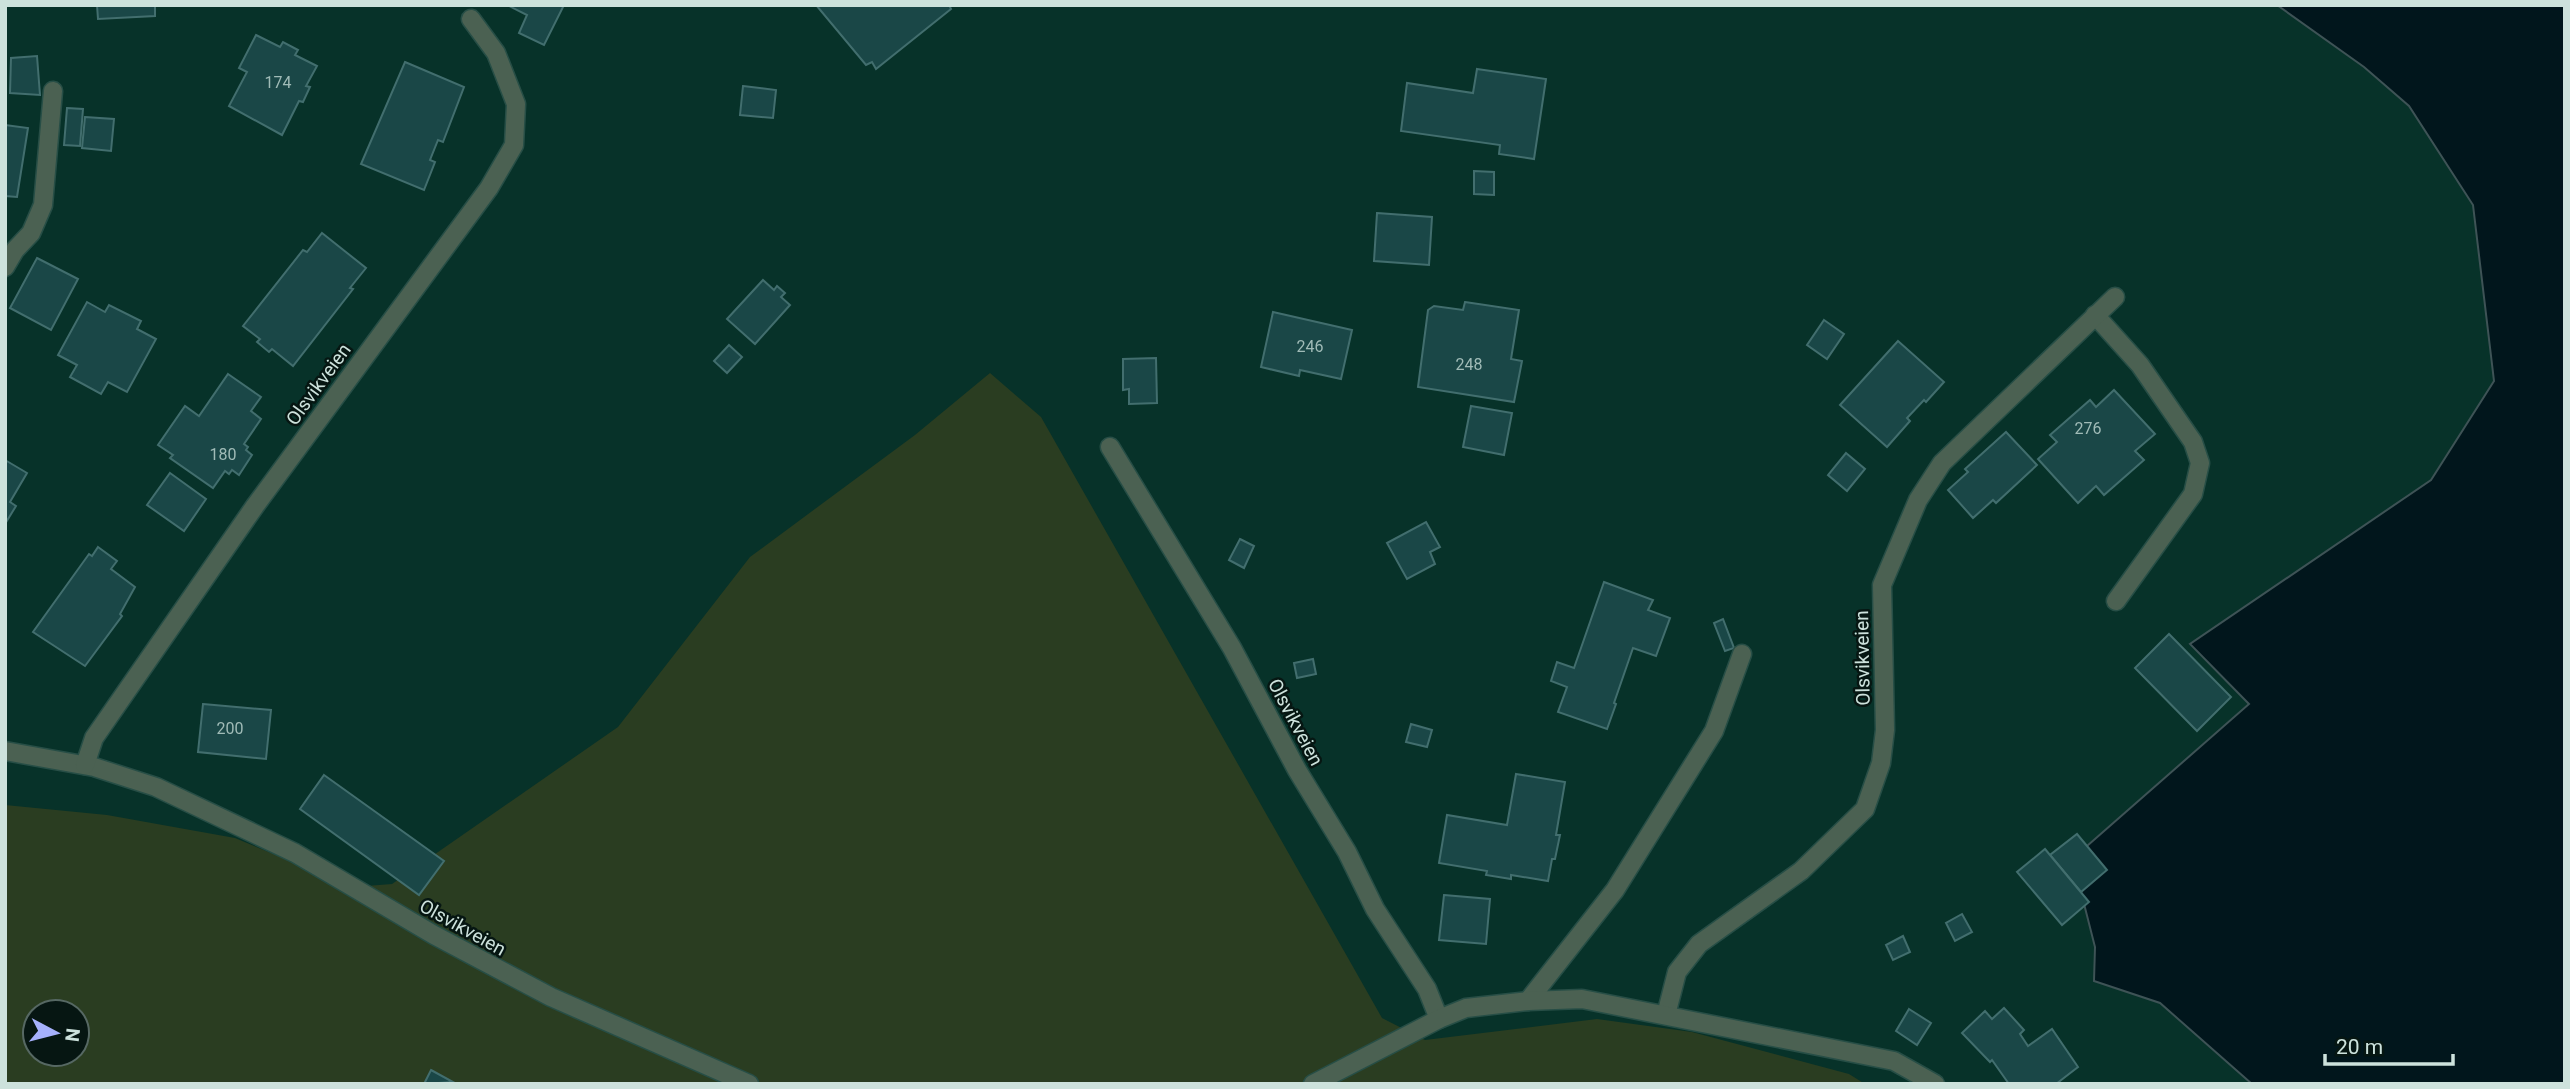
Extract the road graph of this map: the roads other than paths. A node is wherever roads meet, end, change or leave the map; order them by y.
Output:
1 (471, 19) dead end
2 (53, 91) dead end
3 (5, 267) edge
4 (2115, 297) dead end
5 (2095, 315) junction
6 (1110, 447) dead end
7 (2116, 601) dead end
8 (1742, 654) dead end
9 (5, 751) edge
10 (85, 765) junction
11 (1528, 1001) junction
12 (1666, 1015) junction
13 (1439, 1019) junction
14 (749, 1084) edge
15 (1313, 1084) edge
16 (1935, 1084) edge

1 - 10 street, Olsvikveien
2 - 3 street
4 - 5 street, Olsvikveien
5 - 7 street
5 - 12 street, Olsvikveien
6 - 13 street, Olsvikveien
8 - 11 street
9 - 10 street, Olsvikveien
10 - 14 street, Olsvikveien
11 - 12 street
11 - 13 street
12 - 16 street
13 - 15 street

